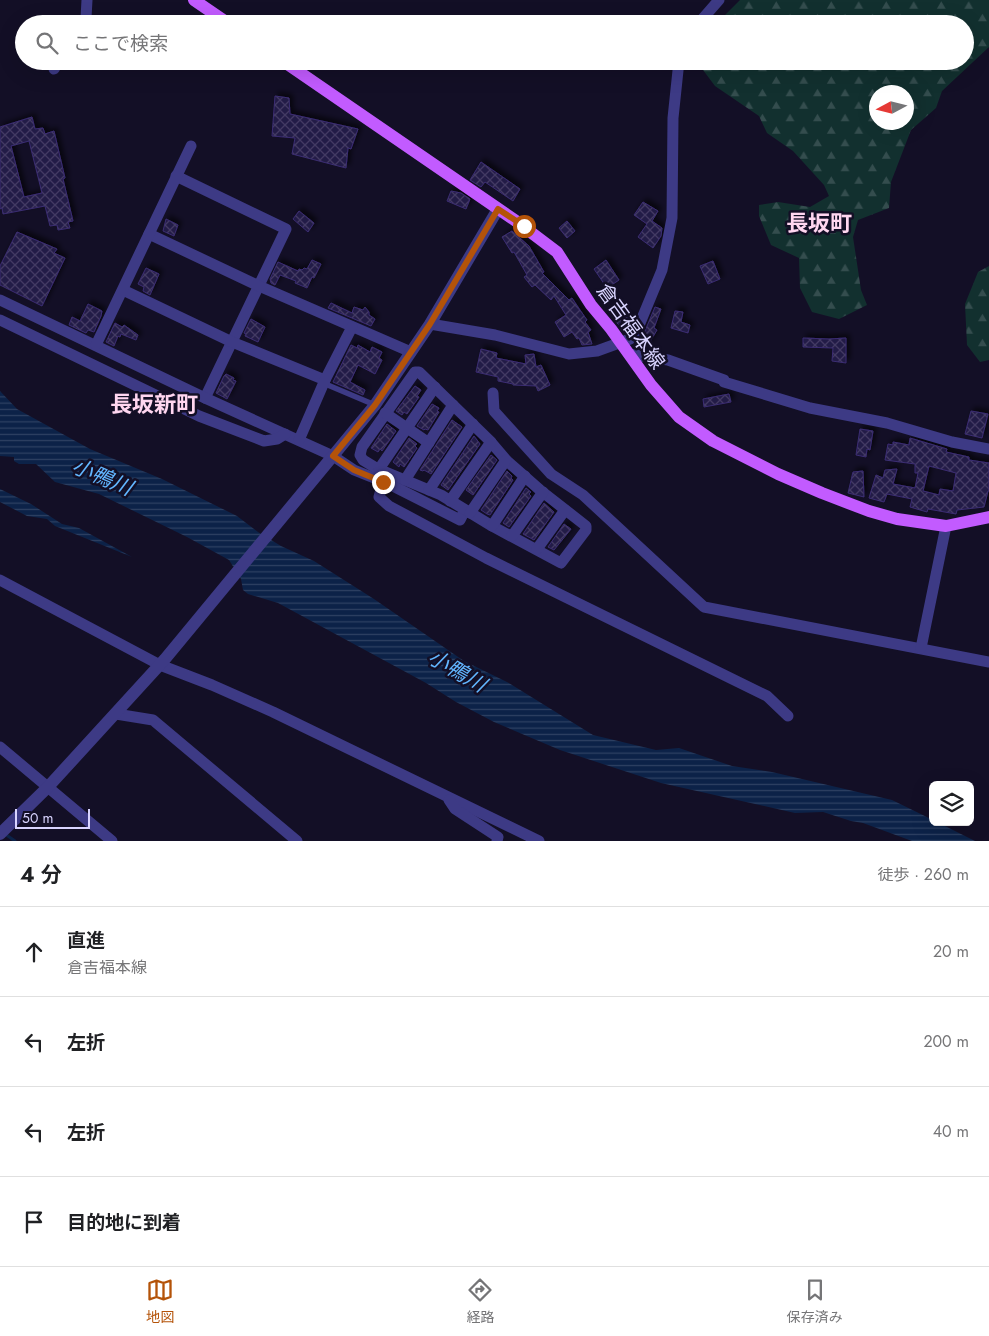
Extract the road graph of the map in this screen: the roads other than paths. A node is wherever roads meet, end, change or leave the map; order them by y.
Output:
1 (87, 0) edge
2 (194, 0) edge
3 (720, 0) edge
4 (86, 15) edge
5 (216, 15) edge
6 (706, 15) edge
7 (296, 70) edge
8 (677, 70) edge
9 (191, 146) dead end
10 (176, 176) junction
11 (498, 209) junction
12 (149, 234) junction
13 (259, 286) junction
14 (123, 290) junction
15 (0, 300) edge
16 (0, 320) edge
17 (430, 324) junction
18 (352, 327) junction
19 (232, 342) junction
20 (620, 343) junction
21 (96, 346) junction
22 (411, 352) junction
23 (629, 354) junction
24 (324, 382) junction
25 (435, 388) junction
26 (494, 393) dead end
27 (205, 398) junction
28 (375, 405) junction
29 (453, 405) junction
30 (385, 413) junction
31 (473, 424) junction
32 (407, 428) junction
33 (284, 434) junction
34 (299, 440) junction
35 (491, 442) junction
36 (429, 443) junction
37 (989, 448) edge
38 (333, 456) junction
39 (506, 460) junction
40 (379, 469) junction
41 (525, 476) junction
42 (405, 480) junction
43 (383, 482) junction
44 (429, 490) junction
45 (543, 492) junction
46 (450, 501) junction
47 (565, 510) junction
48 (467, 512) junction
49 (989, 517) edge
50 (492, 526) junction
51 (946, 526) junction
52 (512, 536) junction
53 (537, 549) junction
54 (0, 580) edge
55 (921, 648) junction
56 (162, 662) junction
57 (989, 662) edge
58 (116, 714) junction
59 (788, 716) dead end
60 (0, 747) edge
61 (48, 787) junction
62 (446, 796) junction
63 (2, 833) edge
64 (4, 841) edge
65 (112, 841) edge
66 (297, 841) edge
67 (497, 841) edge
68 (539, 841) edge

1 - 4 street
2 - 5 main road
3 - 6 street
7 - 11 main road, 倉吉福本線
8 - 20 street
9 - 10 street
10 - 12 street
10 - 13 street
11 - 17 street
11 - 20 main road, 倉吉福本線
12 - 13 street
12 - 14 street
13 - 18 street
13 - 19 street
14 - 19 street
14 - 21 street
15 - 21 street
16 - 33 street
17 - 20 street
17 - 22 street
18 - 22 street
18 - 24 street
19 - 24 street
19 - 27 street
20 - 23 main road, 倉吉福本線
21 - 27 street
22 - 28 street
23 - 37 street
23 - 51 main road, 倉吉福本線
24 - 28 lane
24 - 34 street
25 - 29 street
25 - 30 street
25 - 32 street
26 - 55 street
27 - 33 street
28 - 38 street
29 - 31 street
29 - 36 street
30 - 32 street
30 - 40 street
31 - 35 street
31 - 44 street
32 - 36 street
32 - 40 street
33 - 34 street
34 - 38 street
35 - 39 street
35 - 46 street
36 - 42 street
38 - 43 street
38 - 56 street
39 - 41 street
39 - 48 street
40 - 42 street
41 - 45 street
41 - 50 street
42 - 44 street
43 - 48 street
43 - 59 street
44 - 46 street
45 - 47 street
45 - 52 street
46 - 48 street
47 - 53 street
47 - 53 street
48 - 50 street
49 - 51 main road, 倉吉福本線
50 - 52 street
51 - 55 street
52 - 53 street
54 - 56 street
55 - 57 street
56 - 58 street
56 - 62 street
58 - 61 street
58 - 66 street
60 - 61 street
61 - 63 street
61 - 65 street
62 - 67 street
62 - 68 street
63 - 64 street

